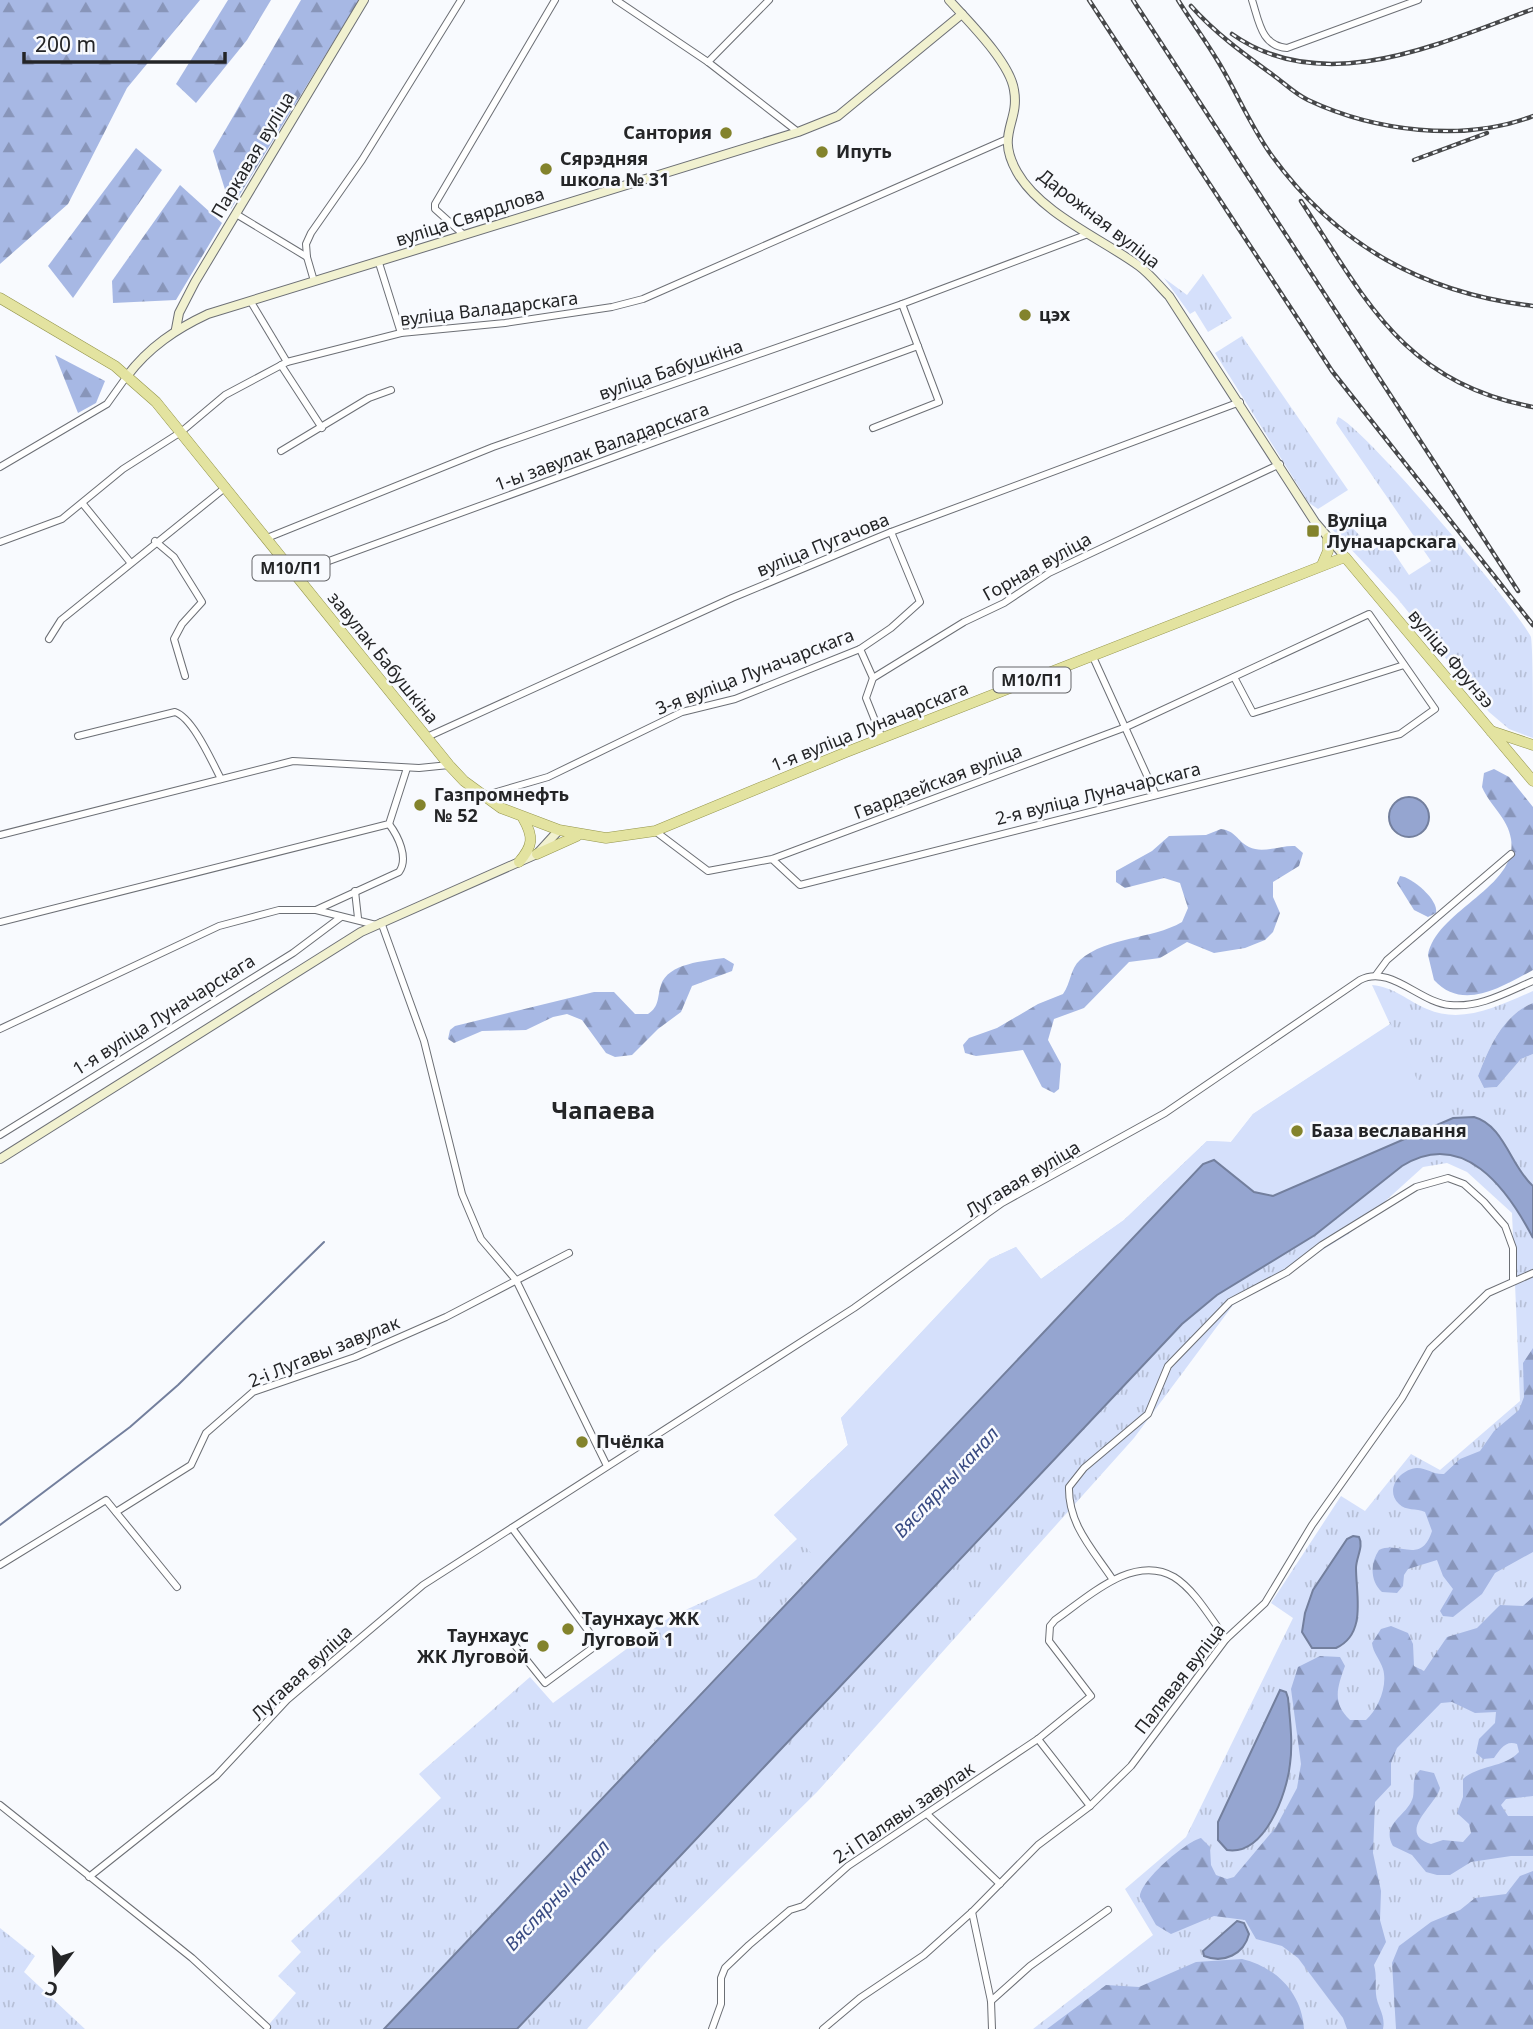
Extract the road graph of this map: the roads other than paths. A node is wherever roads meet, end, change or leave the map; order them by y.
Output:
1 (364, 0) edge
2 (461, 0) edge
3 (555, 0) edge
4 (616, 0) edge
5 (769, 0) edge
6 (948, 0) edge
7 (1252, 0) edge
8 (1418, 0) edge
9 (1404, 2) edge
10 (962, 14) junction
11 (708, 62) junction
12 (798, 132) junction
13 (1005, 141) junction
14 (236, 214) junction
15 (1088, 234) junction
16 (464, 235) junction
17 (307, 257) junction
18 (379, 262) junction
19 (314, 281) junction
20 (0, 298) edge
21 (251, 302) junction
22 (902, 304) junction
23 (176, 329) junction
24 (401, 333) junction
25 (918, 346) junction
26 (284, 364) junction
27 (127, 376) junction
28 (391, 390) dead end
29 (1240, 402) junction
30 (322, 428) junction
31 (873, 428) dead end
32 (181, 432) junction
33 (281, 451) dead end
34 (1280, 464) junction
35 (0, 467) edge
36 (226, 486) junction
37 (83, 504) junction
38 (891, 532) junction
39 (267, 538) junction
40 (1328, 538) junction
41 (155, 541) junction
42 (0, 542) edge
43 (1345, 557) junction
44 (130, 562) junction
45 (1322, 565) junction
46 (296, 573) junction
47 (50, 639) dead end
48 (860, 649) junction
49 (1093, 657) junction
50 (1404, 665) junction
51 (185, 676) dead end
52 (1234, 677) junction
53 (873, 678) junction
54 (1126, 727) junction
55 (1491, 731) junction
56 (78, 736) dead end
57 (427, 737) junction
58 (882, 738) junction
59 (1533, 745) edge
60 (449, 765) junction
61 (407, 768) junction
62 (1529, 770) edge
63 (221, 779) junction
64 (1533, 781) edge
65 (1155, 793) junction
66 (483, 796) junction
67 (523, 818) junction
68 (389, 824) junction
69 (559, 831) junction
70 (654, 831) junction
71 (0, 835) edge
72 (577, 835) junction
73 (537, 854) junction
74 (1511, 854) dead end
75 (772, 859) junction
76 (519, 863) junction
77 (355, 891) junction
78 (316, 910) junction
79 (341, 917) junction
80 (358, 918) junction
81 (0, 922) edge
82 (379, 923) junction
83 (1376, 975) junction
84 (1533, 981) edge
85 (0, 1029) edge
86 (0, 1135) edge
87 (0, 1159) edge
88 (569, 1253) dead end
89 (1530, 1275) edge
90 (1513, 1279) junction
91 (516, 1280) junction
92 (607, 1466) junction
93 (116, 1512) junction
94 (512, 1528) junction
95 (0, 1565) edge
96 (1113, 1580) junction
97 (177, 1587) dead end
98 (509, 1638) dead end
99 (1226, 1639) junction
100 (1038, 1739) junction
101 (0, 1805) edge
102 (1090, 1806) junction
103 (927, 1814) junction
104 (89, 1877) junction
105 (1000, 1884) junction
106 (1108, 1910) dead end
107 (972, 1912) junction
108 (991, 2001) junction
109 (267, 2027) dead end
110 (712, 2029) edge
111 (823, 2029) edge
112 (992, 2029) edge

1 - 14 street, Паркавая вуліца
2 - 17 street
3 - 16 street
4 - 11 street
5 - 11 street
6 - 10 street
7 - 9 street
8 - 9 street
10 - 12 street, вуліца Свярдлова
10 - 13 street
11 - 12 street
12 - 16 street, вуліца Свярдлова
13 - 15 street, Дарожная вуліца
13 - 24 street, вуліца Валадарскага
14 - 17 street
14 - 23 street, Паркавая вуліца
15 - 22 street, вуліца Бабушкіна
15 - 29 street, Дарожная вуліца
16 - 18 street, вуліца Свярдлова
17 - 19 street
18 - 19 street, вуліца Свярдлова
18 - 24 street
19 - 21 street, вуліца Свярдлова
20 - 27 main road, М10/П1
21 - 23 street, вуліца Свярдлова
21 - 26 street
22 - 25 street
22 - 39 street, вуліца Бабушкіна
23 - 27 street, вуліца Свярдлова
24 - 26 street, вуліца Валадарскага
25 - 31 street
25 - 46 street, 1-ы завулак Валадарскага
26 - 30 street
26 - 32 street, вуліца Валадарскага
27 - 32 main road, завулак Бабушкіна / М10/П1
27 - 35 street, вуліца Свярдлова
28 - 30 street
29 - 34 street, Дарожная вуліца
29 - 38 street, вуліца Пугачова
30 - 33 street
32 - 36 main road, завулак Бабушкіна / М10/П1
32 - 37 street, вуліца Валадарскага
34 - 40 street, Дарожная вуліца
34 - 53 street, Горная вуліца
36 - 39 main road, завулак Бабушкіна / М10/П1
36 - 41 street
37 - 42 street, вуліца Валадарскага
37 - 44 street
38 - 48 street, 3-я вуліца Луначарскага
38 - 57 street, вуліца Пугачова
39 - 46 main road, завулак Бабушкіна / М10/П1
40 - 43 street, Дарожная вуліца
40 - 45 main road
41 - 44 street
41 - 51 street
43 - 45 main road, 1-я вуліца Луначарскага / М10/П1
43 - 55 main road, вуліца Фрунзэ
44 - 47 street
45 - 49 main road, 1-я вуліца Луначарскага / М10/П1
46 - 57 main road, завулак Бабушкіна / М10/П1
48 - 53 street
48 - 66 street, 3-я вуліца Луначарскага
49 - 54 street
49 - 58 main road, 1-я вуліца Луначарскага / М10/П1
50 - 52 street
50 - 52 street, Гвардзейская вуліца
50 - 65 street, 2-я вуліца Луначарскага
52 - 54 street, Гвардзейская вуліца
53 - 58 street
54 - 65 street
54 - 75 street, Гвардзейская вуліца
55 - 59 main road
55 - 62 main road, вуліца Фрунзэ
56 - 63 street
57 - 60 main road, завулак Бабушкіна / М10/П1
58 - 70 main road, 1-я вуліца Луначарскага / М10/П1
60 - 61 street
60 - 66 main road, завулак Бабушкіна / М10/П1
61 - 63 street
61 - 68 street
62 - 64 main road, вуліца Фрунзэ
63 - 71 street
65 - 75 street, 2-я вуліца Луначарскага
66 - 67 main road, завулак Бабушкіна / М10/П1
67 - 69 main road, завулак Бабушкіна / М10/П1
67 - 76 main road
68 - 77 street
68 - 81 street
69 - 72 main road, 1-я вуліца Луначарскага / М10/П1
69 - 73 street
70 - 72 main road, 1-я вуліца Луначарскага / М10/П1
70 - 75 street, Гвардзейская вуліца
72 - 73 main road
73 - 76 street
74 - 83 street
76 - 82 street
77 - 78 street
77 - 80 street
78 - 79 street
78 - 85 street
79 - 80 street
79 - 86 street, 1-я вуліца Луначарскага
80 - 82 street
82 - 87 street
82 - 91 street
83 - 84 street
83 - 92 street, Лугавая вуліца
88 - 91 street, 2-і Лугавы завулак
89 - 90 street, Палявая вуліца
90 - 96 street
90 - 99 street, Палявая вуліца
91 - 92 street
91 - 93 street, 2-і Лугавы завулак
92 - 94 street, Лугавая вуліца
93 - 95 street
93 - 97 street
94 - 98 street
94 - 104 street, Лугавая вуліца
96 - 99 street
96 - 100 street, 2-і Палявы завулак
99 - 102 street, Палявая вуліца
100 - 102 street
100 - 103 street, 2-і Палявы завулак
101 - 104 street
102 - 105 street, Палявая вуліца
103 - 105 street
103 - 110 street, 2-і Палявы завулак
104 - 109 street
105 - 107 street, Палявая вуліца
106 - 108 street
107 - 108 street
107 - 111 street, Палявая вуліца
108 - 112 street

